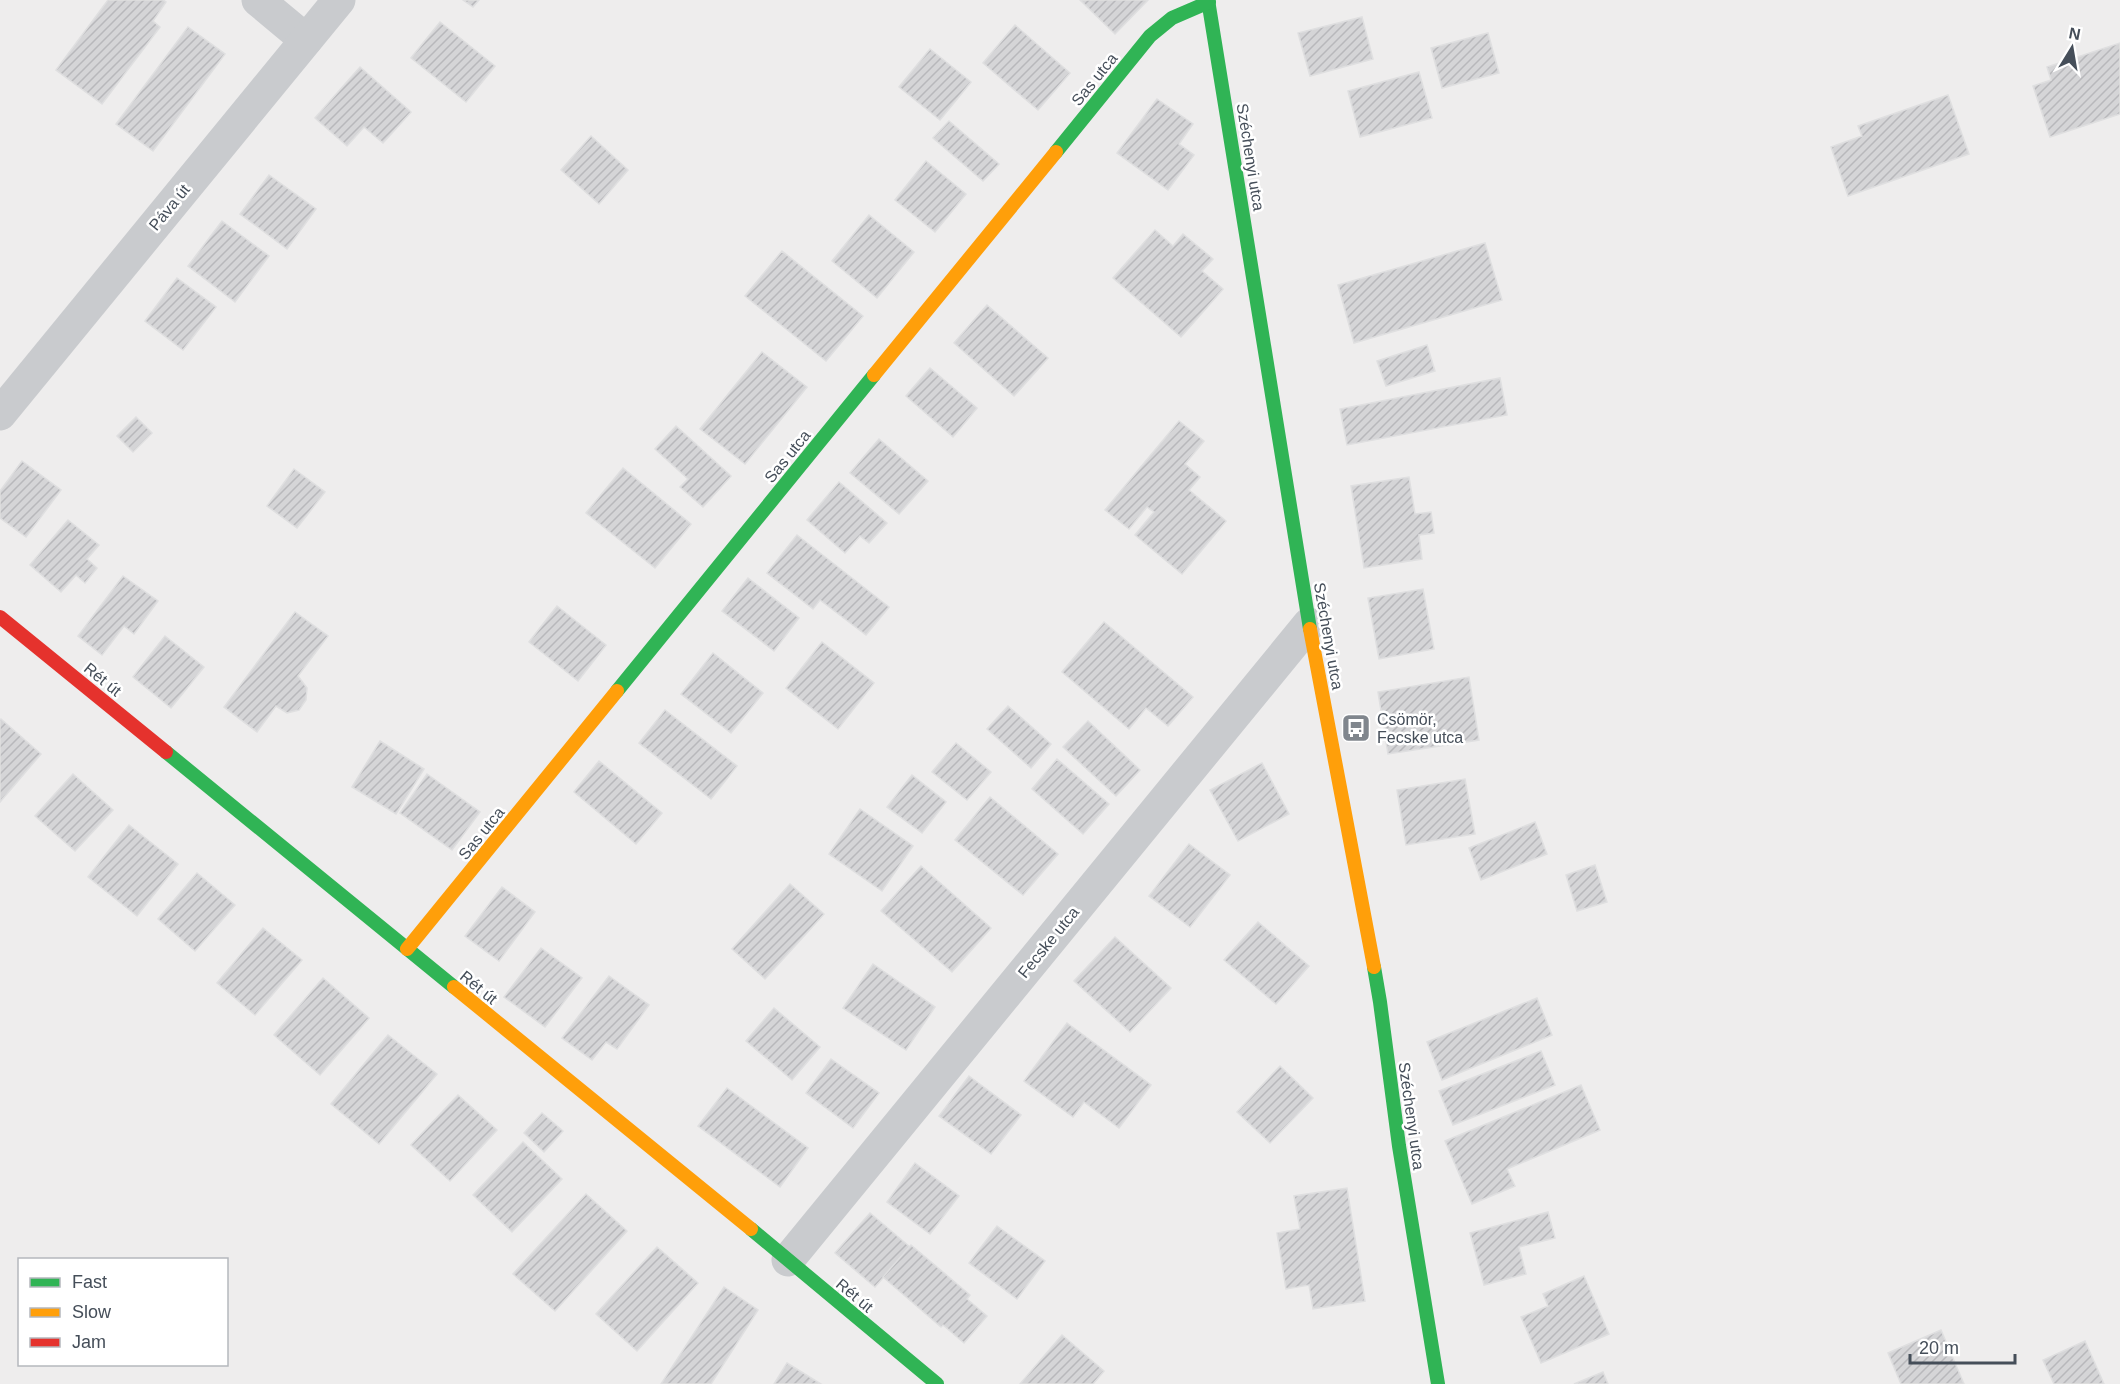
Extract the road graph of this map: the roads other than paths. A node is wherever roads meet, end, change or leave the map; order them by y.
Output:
1 (258, 0) edge
2 (339, 0) edge
3 (1209, 1) edge
4 (306, 40) junction
5 (0, 414) edge
6 (0, 617) edge
7 (1309, 624) junction
8 (407, 950) junction
9 (788, 1260) junction
10 (937, 1384) edge
11 (1438, 1384) edge

1 - 4 street
2 - 4 street, Páva út
3 - 7 street, Széchenyi utca
3 - 8 street, Sas utca
4 - 5 street, Páva út
6 - 8 street, Rét út
7 - 9 street, Fecske utca
7 - 11 street, Széchenyi utca
8 - 9 street, Rét út
9 - 10 street, Rét út

